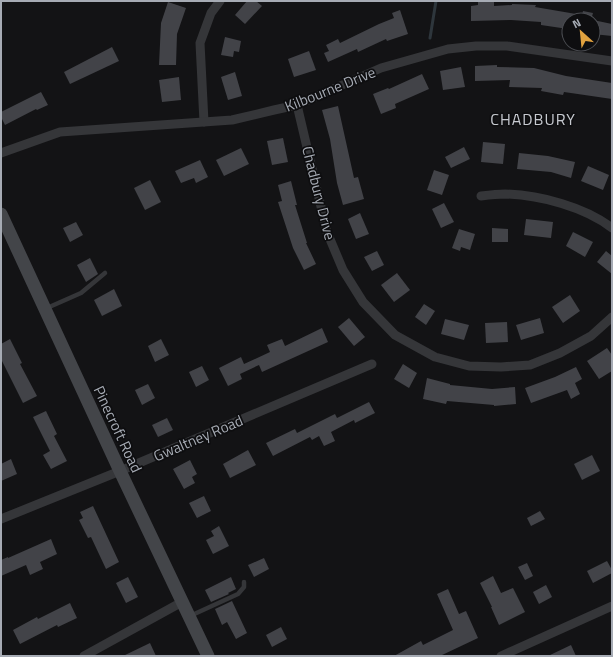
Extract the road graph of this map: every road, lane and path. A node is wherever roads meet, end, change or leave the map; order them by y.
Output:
1 (220, 1) edge
2 (612, 61) edge
3 (298, 105) junction
4 (204, 122) junction
5 (1, 153) edge
6 (481, 196) dead end
7 (1, 214) edge
8 (612, 228) edge
9 (104, 273) dead end
10 (45, 309) junction
11 (612, 317) edge
12 (372, 364) dead end
13 (120, 471) junction
14 (1, 519) edge
15 (244, 582) dead end
16 (182, 602) junction
17 (612, 606) edge
18 (189, 617) junction
19 (84, 656) edge
20 (208, 656) edge
21 (501, 656) edge

1 - 4 street
2 - 3 street, Kilbourne Drive
3 - 4 street, Kilbourne Drive
3 - 11 street, Chadbury Drive
4 - 5 street, Kilbourne Drive
6 - 8 street
7 - 10 street, Pinecroft Road
9 - 10 lane
10 - 13 street, Pinecroft Road
12 - 13 street, Gwaltney Road
13 - 14 street, Gwaltney Road
13 - 16 street, Pinecroft Road
15 - 18 lane
16 - 18 street, Pinecroft Road
16 - 19 street
17 - 21 street
18 - 20 street, Pinecroft Road

